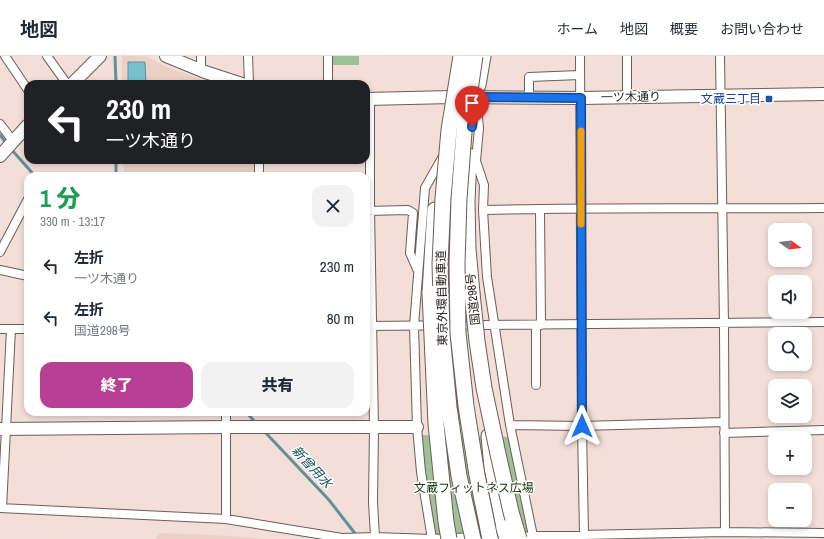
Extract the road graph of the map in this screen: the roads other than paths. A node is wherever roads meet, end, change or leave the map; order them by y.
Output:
1 (5, 56) edge
2 (47, 56) edge
3 (100, 56) edge
4 (166, 56) edge
5 (201, 56) edge
6 (248, 56) edge
7 (328, 56) edge
8 (462, 56) edge
9 (476, 56) edge
10 (483, 56) edge
11 (580, 56) edge
12 (627, 56) edge
13 (720, 56) edge
14 (201, 70) junction
15 (580, 75) junction
16 (64, 80) edge
17 (76, 80) edge
18 (230, 80) edge
19 (249, 80) edge
20 (328, 80) edge
21 (24, 84) edge
22 (824, 94) edge
23 (720, 96) junction
24 (452, 97) junction
25 (476, 97) junction
26 (627, 97) junction
27 (529, 98) junction
28 (581, 98) junction
29 (370, 99) edge
30 (0, 124) edge
31 (24, 129) edge
32 (6, 147) edge
33 (442, 158) junction
34 (24, 207) edge
35 (581, 208) junction
36 (824, 208) edge
37 (540, 209) junction
38 (722, 209) junction
39 (483, 210) junction
40 (370, 211) edge
41 (0, 252) edge
42 (0, 270) edge
43 (418, 272) junction
44 (24, 275) edge
45 (824, 322) edge
46 (582, 324) junction
47 (724, 324) junction
48 (494, 325) junction
49 (539, 325) junction
50 (370, 326) edge
51 (414, 326) junction
52 (0, 329) edge
53 (11, 329) junction
54 (24, 329) edge
55 (370, 346) edge
56 (536, 385) dead end
57 (484, 388) junction
58 (226, 416) edge
59 (724, 422) junction
60 (510, 425) junction
61 (582, 426) junction
62 (226, 427) junction
63 (374, 427) junction
64 (417, 427) junction
65 (3, 429) edge
66 (824, 430) edge
67 (724, 433) junction
68 (1, 508) edge
69 (226, 519) junction
70 (725, 532) junction
71 (824, 533) edge
72 (584, 535) junction
73 (375, 537) junction
74 (346, 538) edge
75 (526, 538) edge
76 (432, 539) edge
77 (451, 539) edge
78 (473, 539) edge
79 (490, 539) edge
80 (507, 539) edge

1 - 21 street
2 - 16 street
3 - 17 street
4 - 14 street
5 - 14 street
6 - 19 street
7 - 20 street
8 - 24 highway
8 - 78 highway, 東京外環自動車道, bridge
9 - 79 highway, 東京外環自動車道, bridge
10 - 25 highway, 国道298号
11 - 15 street
12 - 26 street
13 - 23 street
14 - 18 street
15 - 27 street
15 - 28 street
22 - 23 street, 一ツ木通り
23 - 26 street, 一ツ木通り
23 - 38 street
24 - 25 street, 一ツ木通り
24 - 29 street, 一ツ木通り
24 - 33 highway
25 - 27 street, 一ツ木通り
25 - 39 street
25 - 57 highway, 国道298号, bridge
26 - 28 street, 一ツ木通り
27 - 28 street, 一ツ木通り
28 - 35 street
30 - 32 street
31 - 32 street
33 - 43 street
33 - 77 highway, bridge
34 - 41 street
35 - 37 street
35 - 38 street
35 - 46 street
36 - 38 street
37 - 39 street
37 - 49 street
38 - 47 street
39 - 48 street
40 - 43 street
42 - 44 street
43 - 51 street
45 - 47 street
46 - 47 street
46 - 49 street
46 - 61 street
47 - 59 street
48 - 49 street
48 - 51 street
48 - 60 street
49 - 56 street
50 - 51 street
51 - 64 street
52 - 53 street
53 - 54 street
53 - 65 street
55 - 63 street
57 - 75 highway, 国道298号, bridge
57 - 80 highway, bridge
58 - 62 street
59 - 61 street
59 - 67 street
60 - 61 street
60 - 75 street
61 - 72 street
62 - 63 street
62 - 65 street
62 - 69 street
63 - 64 street
63 - 73 street
64 - 76 street
65 - 68 street
66 - 67 street
67 - 70 street
68 - 69 street
69 - 74 street
70 - 71 street
70 - 72 street
72 - 75 street
73 - 74 street
73 - 76 street
75 - 76 street

